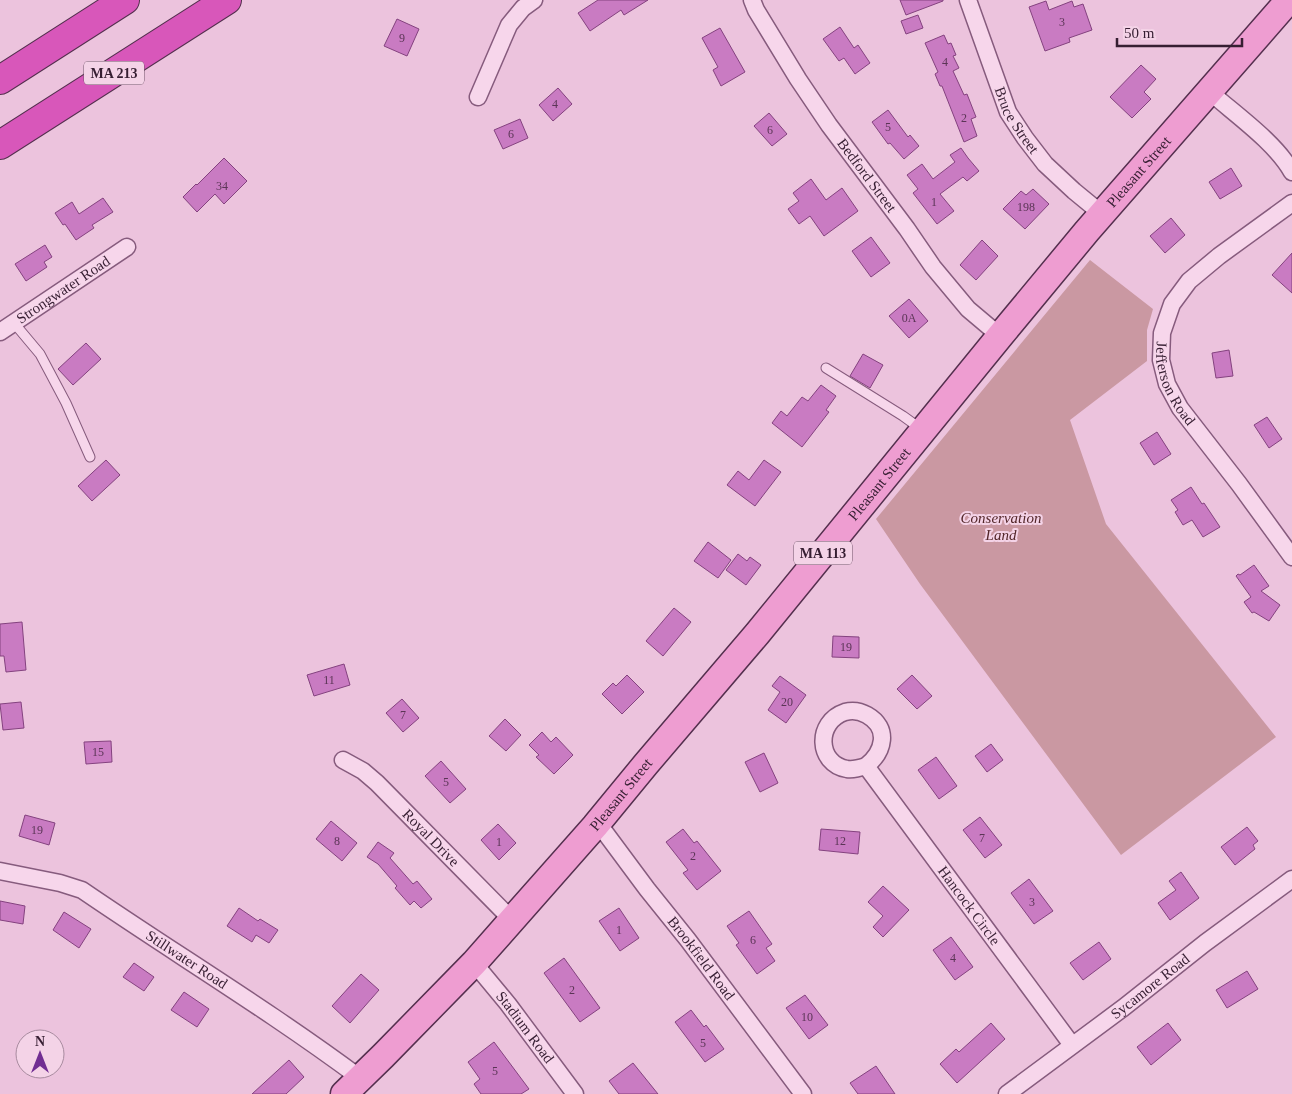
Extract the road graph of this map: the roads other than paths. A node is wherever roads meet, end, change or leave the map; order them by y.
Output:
1 (125, 0) edge
2 (227, 0) edge
3 (534, 0) edge
4 (752, 0) edge
5 (968, 0) edge
6 (1289, 0) edge
7 (0, 80) edge
8 (1210, 92) junction
9 (478, 97) dead end
10 (0, 146) edge
11 (1292, 172) edge
12 (1292, 203) edge
13 (1102, 214) junction
14 (127, 247) dead end
15 (7, 328) edge
16 (1000, 336) junction
17 (826, 368) dead end
18 (923, 431) junction
19 (90, 457) dead end
20 (1292, 557) edge
21 (343, 760) dead end
22 (866, 766) dead end
23 (598, 823) junction
24 (0, 871) edge
25 (1292, 878) edge
26 (512, 920) junction
27 (474, 963) junction
28 (1072, 1045) junction
29 (352, 1086) edge
30 (575, 1094) edge
31 (803, 1094) edge
32 (1007, 1094) edge

1 - 7 highway
2 - 10 highway, MA 213
3 - 9 street
4 - 16 street, Bedford Street
5 - 13 street, Bruce Street
6 - 8 main road, Pleasant Street / MA 113
8 - 11 street
8 - 13 main road, Pleasant Street / MA 113
12 - 20 street, Jefferson Road
13 - 16 main road, Pleasant Street / MA 113
14 - 15 street, Strongwater Road
15 - 19 lane
16 - 18 main road, Pleasant Street / MA 113
17 - 18 lane
18 - 23 main road, Pleasant Street / MA 113
21 - 26 street, Royal Drive
22 - 28 street, Hancock Circle
23 - 26 main road, Pleasant Street / MA 113
23 - 31 street, Brookfield Road
24 - 29 street, Stillwater Road
25 - 28 street, Sycamore Road
26 - 27 main road, Pleasant Street / MA 113
27 - 29 main road, Pleasant Street / MA 113
27 - 30 street, Stadium Road
28 - 32 street, Sycamore Road

